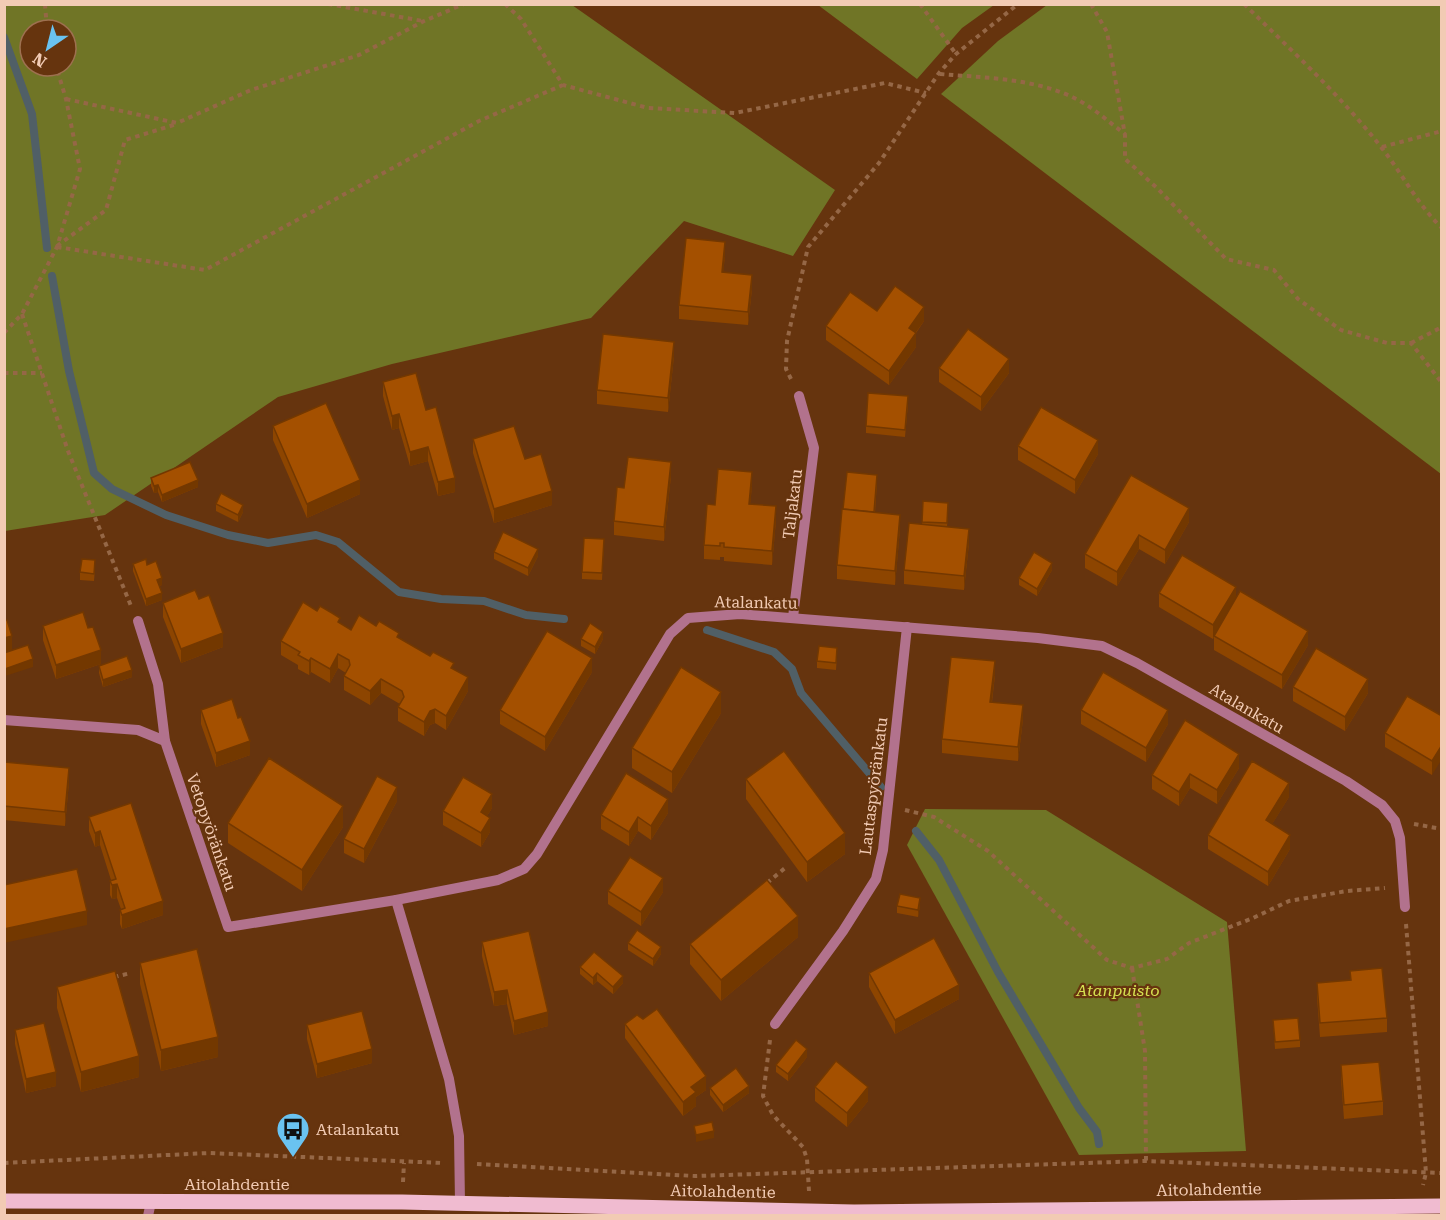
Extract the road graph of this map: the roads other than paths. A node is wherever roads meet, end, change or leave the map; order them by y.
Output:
1 (799, 396) road end
2 (793, 617) junction
3 (138, 621) road end
4 (907, 627) junction
5 (4, 720) edge
6 (165, 741) junction
7 (396, 900) junction
8 (1405, 907) road end
9 (775, 1024) road end
10 (4, 1201) edge
11 (460, 1203) junction
12 (1442, 1206) edge
13 (149, 1209) edge
14 (1314, 1210) edge
15 (854, 1214) edge

1 - 2 street, Taljakatu
2 - 4 street, Atalankatu
2 - 7 street, Atalankatu
3 - 6 street
4 - 8 street, Atalankatu
4 - 9 street, Lautaspyöränkatu
5 - 6 street
6 - 7 street, Vetopyöränkatu
7 - 11 street
10 - 13 main road, Aitolahdentie
11 - 13 main road, Aitolahdentie
11 - 15 main road, Aitolahdentie
12 - 14 main road, Aitolahdentie
14 - 15 main road, Aitolahdentie

